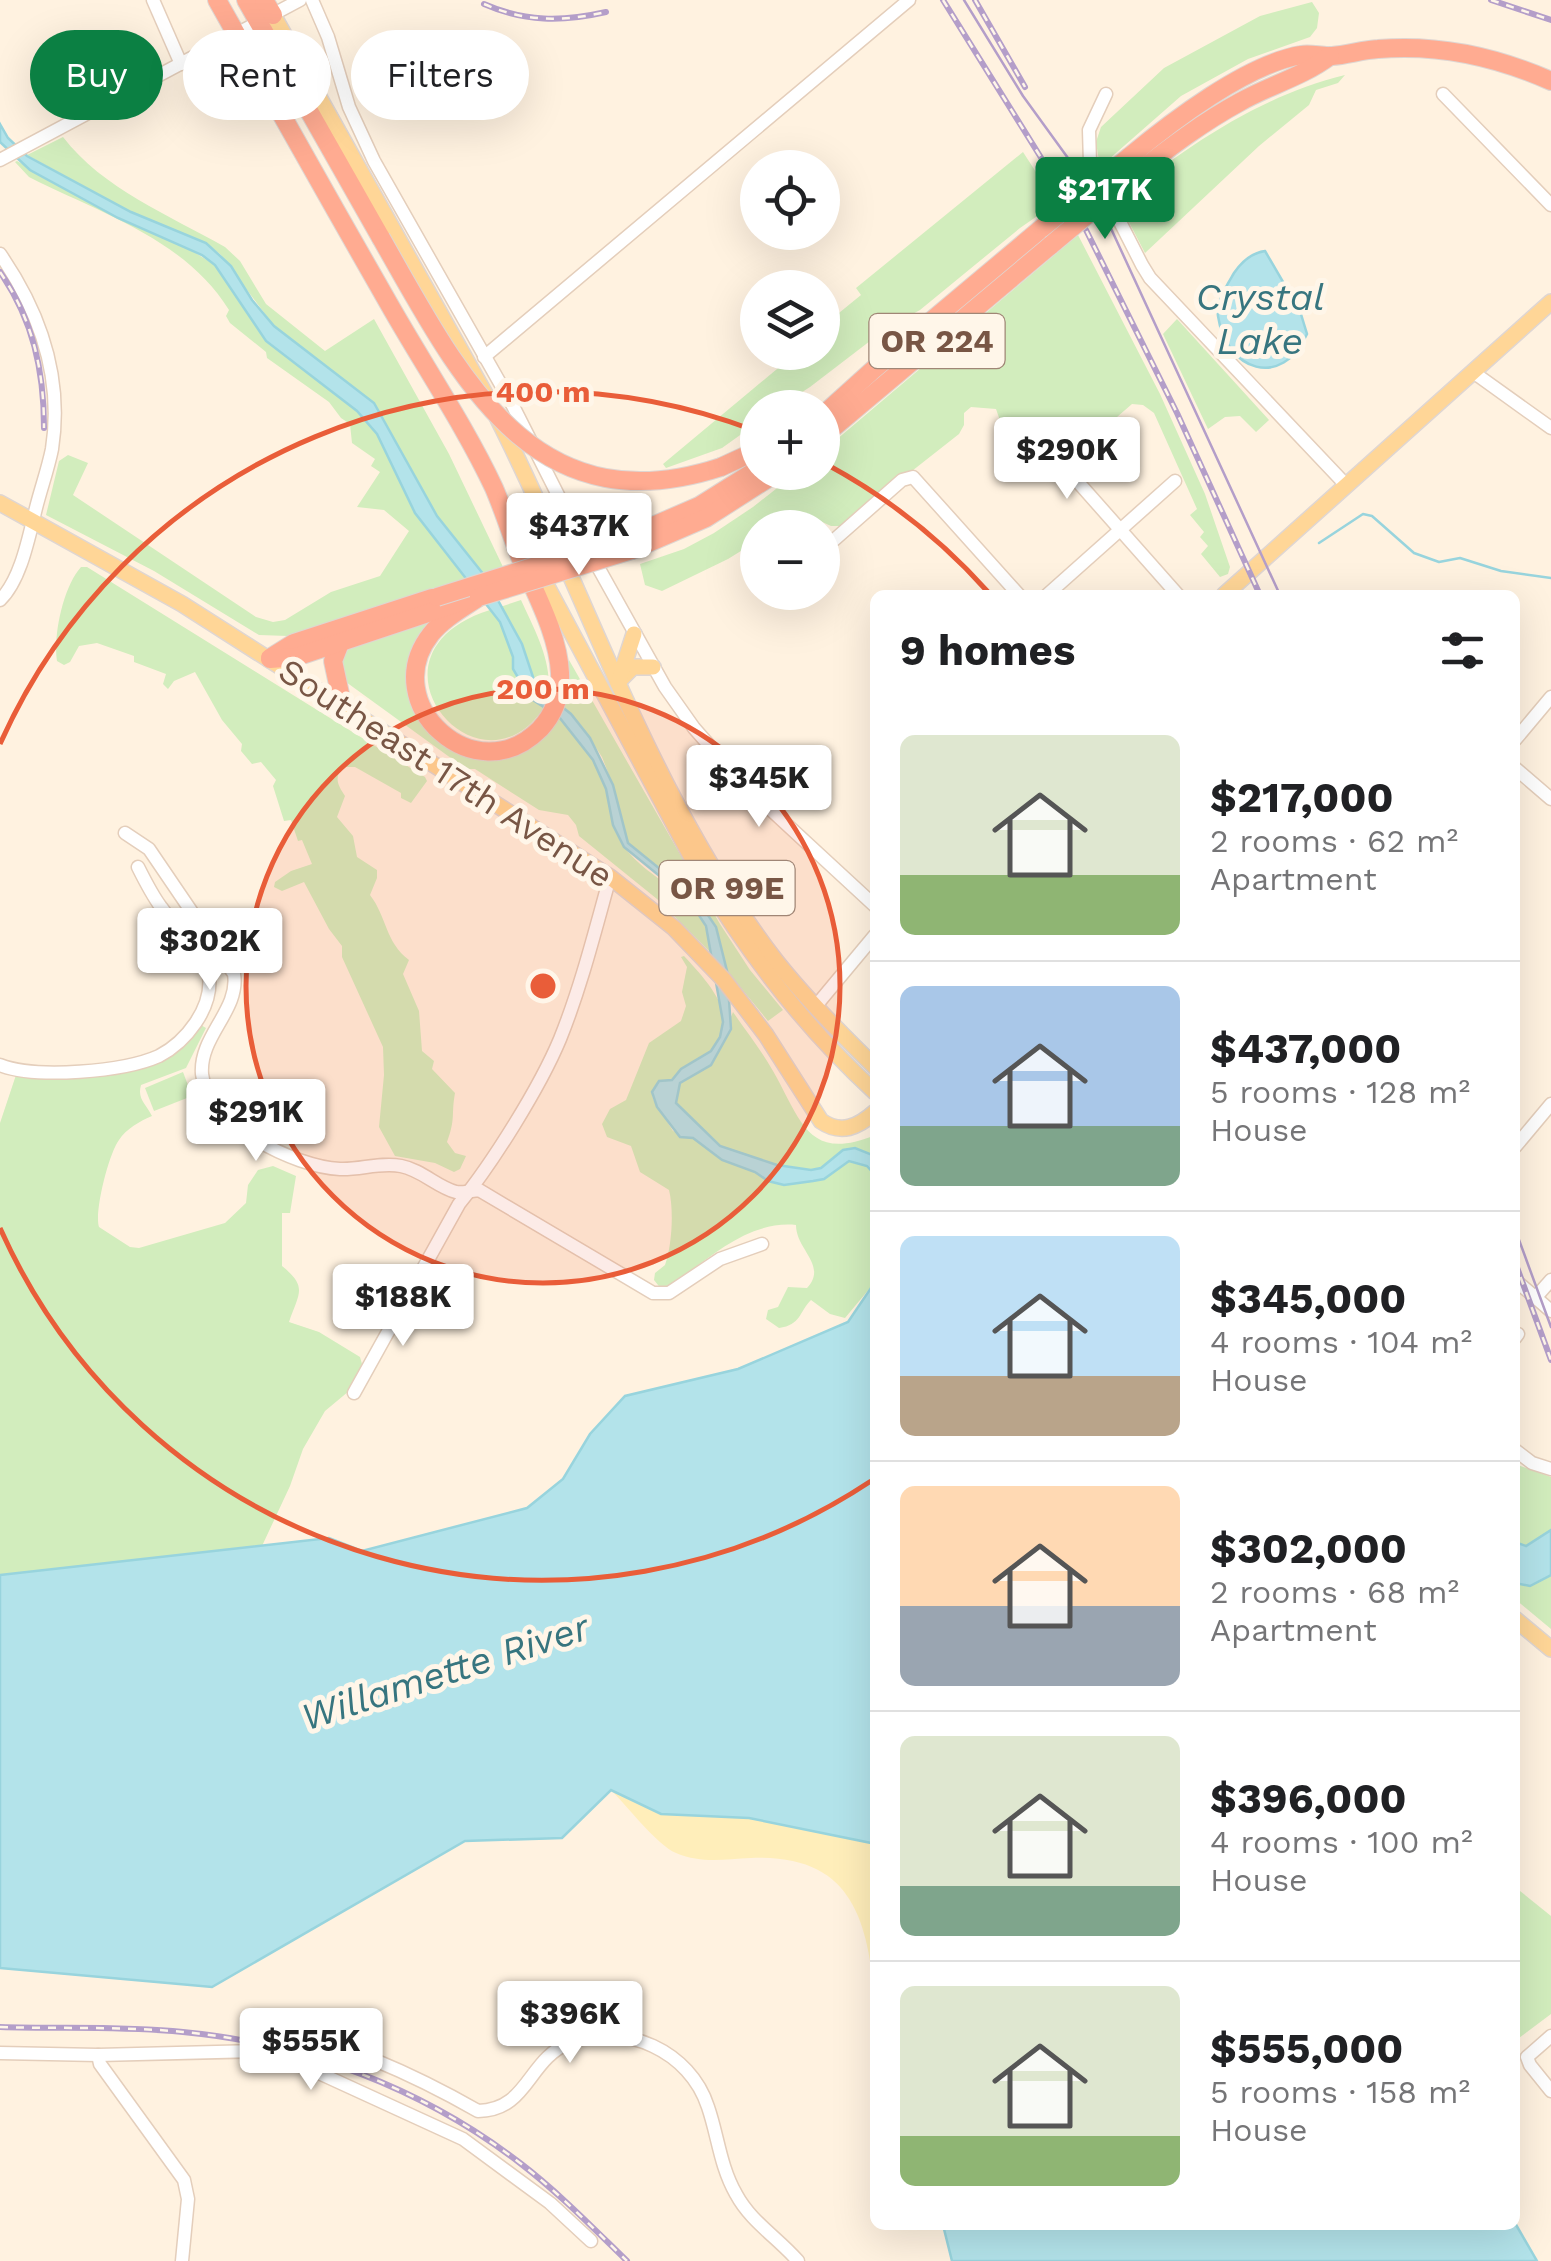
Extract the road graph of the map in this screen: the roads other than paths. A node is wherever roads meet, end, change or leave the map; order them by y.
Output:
1 (153, 0) edge
2 (217, 0) edge
3 (246, 0) edge
4 (300, 0) edge
5 (312, 0) edge
6 (909, 0) edge
7 (265, 12) edge
8 (234, 30) edge
9 (241, 30) edge
10 (181, 64) joint
11 (1551, 81) edge
12 (1106, 94) dead end
13 (1443, 94) dead end
14 (285, 120) edge
15 (4, 158) edge
16 (1551, 204) edge
17 (1047, 236) junction
18 (0, 254) edge
19 (1551, 302) edge
20 (484, 357) junction
21 (874, 369) junction
22 (1474, 372) junction
23 (840, 394) edge
24 (840, 400) edge
25 (840, 421) edge
26 (1551, 428) edge
27 (1047, 447) dead end
28 (740, 458) edge
29 (740, 480) edge
30 (1175, 481) dead end
31 (1346, 485) junction
32 (493, 487) junction
33 (750, 490) edge
34 (0, 503) edge
35 (34, 520) junction
36 (1120, 530) junction
37 (840, 535) edge
38 (629, 544) junction
39 (1015, 590) edge
40 (1052, 590) edge
41 (1174, 590) edge
42 (1230, 590) edge
43 (0, 600) edge
44 (443, 607) junction
45 (634, 634) junction
46 (340, 643) junction
47 (270, 659) junction
48 (653, 667) junction
49 (618, 683) junction
50 (1551, 698) edge
51 (342, 704) junction
52 (1520, 734) edge
53 (1520, 772) edge
54 (1551, 799) edge
55 (125, 833) dead end
56 (138, 867) dead end
57 (610, 877) junction
58 (870, 901) edge
59 (870, 941) edge
60 (815, 1007) junction
61 (870, 1062) edge
62 (0, 1065) edge
63 (870, 1087) edge
64 (1551, 1104) edge
65 (870, 1115) edge
66 (1520, 1140) edge
67 (470, 1191) junction
68 (762, 1244) dead end
69 (1551, 1280) edge
70 (1520, 1284) edge
71 (1536, 1298) junction
72 (1551, 1310) edge
73 (354, 1393) dead end
74 (1520, 1454) edge
75 (1550, 1469) edge
76 (1520, 1623) edge
77 (1551, 1649) edge
78 (1551, 2036) edge
79 (260, 2051) junction
80 (0, 2052) edge
81 (98, 2055) junction
82 (1551, 2091) edge
83 (591, 2241) dead end
84 (182, 2261) edge
85 (798, 2261) edge

1 - 10 street
2 - 8 highway, OR 99E
3 - 7 highway
4 - 7 street
5 - 20 street
6 - 20 street
7 - 9 street
7 - 28 highway, bridge
7 - 49 main road, OR 99E
10 - 15 street
11 - 17 highway, OR 224, bridge
12 - 31 street
13 - 16 street
14 - 32 highway, OR 99E
17 - 21 highway, OR 224
17 - 25 highway, OR 224
18 - 35 street
19 - 22 main road
20 - 45 street
21 - 23 highway
21 - 24 highway, OR 224
22 - 26 street
22 - 31 main road
27 - 36 street
29 - 38 highway
30 - 36 street
31 - 42 main road
32 - 44 highway
32 - 63 main road, OR 99E
33 - 38 highway
34 - 35 main road, Southeast 17th Avenue
35 - 43 street
35 - 47 main road, Southeast 17th Avenue
36 - 40 street
36 - 41 street
37 - 39 street
38 - 44 highway, bridge
38 - 44 highway, bridge
44 - 46 highway
44 - 47 highway
45 - 48 street
45 - 49 main road
46 - 47 highway
46 - 51 highway
47 - 51 main road, Southeast 17th Avenue
48 - 49 main road
48 - 58 street
49 - 60 main road, OR 99E
50 - 52 street
51 - 57 main road, Southeast 17th Avenue
53 - 54 street
55 - 67 street
56 - 62 street
57 - 65 main road, Southeast 17th Avenue
57 - 67 street
59 - 60 street
60 - 61 main road, OR 99E
64 - 66 street
67 - 68 street
67 - 73 street
69 - 71 street
70 - 71 street
71 - 72 street
74 - 75 street
76 - 77 main road
78 - 82 street
79 - 81 street
79 - 83 street
79 - 85 street
80 - 81 street
81 - 84 street

